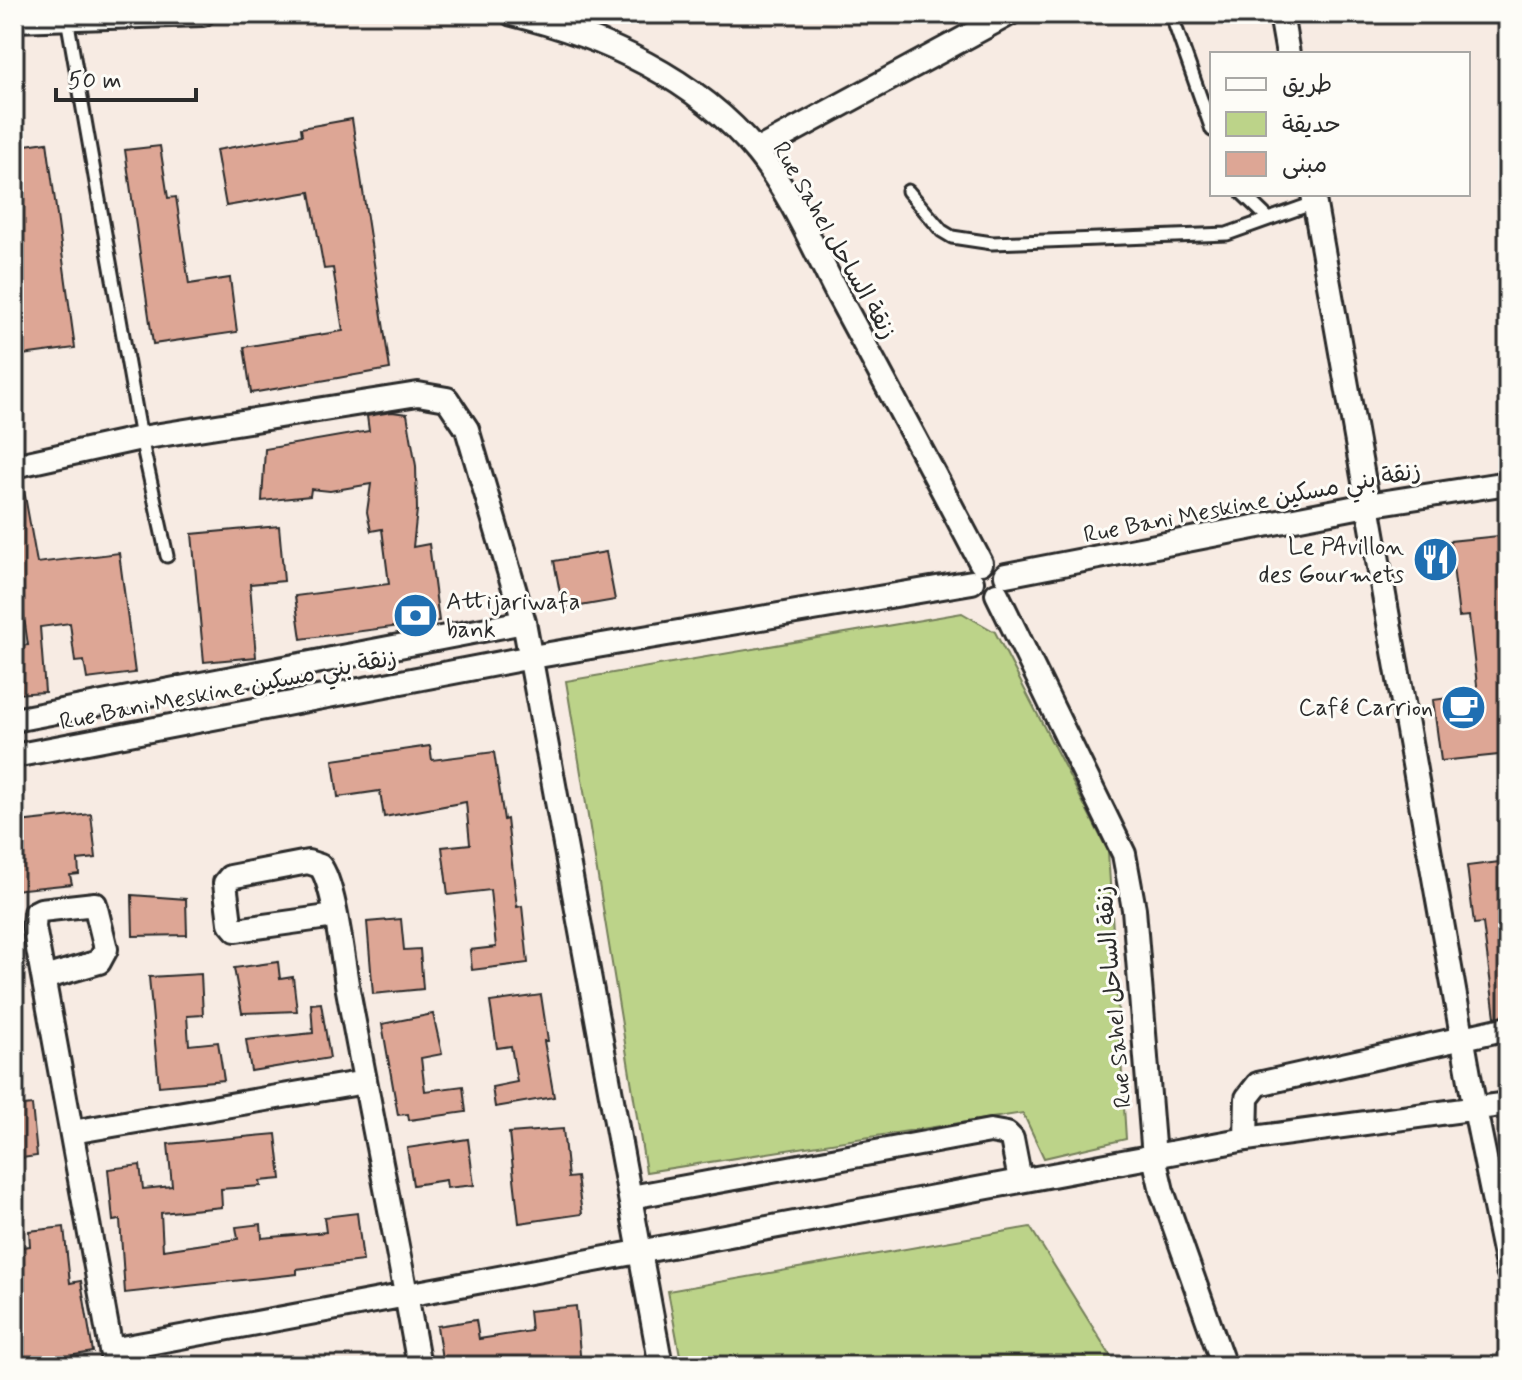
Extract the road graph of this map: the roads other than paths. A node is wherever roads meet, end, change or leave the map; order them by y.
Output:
1 (203, 14) edge
2 (512, 14) edge
3 (1009, 14) edge
4 (1171, 14) edge
5 (1281, 14) edge
6 (67, 18) junction
7 (14, 20) edge
8 (1288, 52) edge
9 (1210, 124) edge
10 (756, 151) junction
11 (908, 191) dead end
12 (1245, 196) edge
13 (1313, 199) edge
14 (1269, 219) junction
15 (141, 438) junction
16 (14, 466) edge
17 (1508, 483) edge
18 (1367, 505) junction
19 (167, 556) dead end
20 (976, 573) junction
21 (1002, 585) junction
22 (524, 622) junction
23 (532, 657) junction
24 (14, 720) edge
25 (14, 756) edge
26 (335, 916) junction
27 (44, 978) dead end
28 (1508, 1028) edge
29 (1463, 1037) junction
30 (365, 1082) junction
31 (1508, 1104) edge
32 (1475, 1109) junction
33 (72, 1132) junction
34 (1246, 1139) junction
35 (1154, 1157) junction
36 (1020, 1180) junction
37 (631, 1197) junction
38 (639, 1253) junction
39 (1508, 1271) edge
40 (407, 1294) junction
41 (112, 1358) edge
42 (419, 1366) edge
43 (661, 1366) edge
44 (1224, 1366) edge

1 - 6 street
2 - 10 street, Rue Sahel زنقة الساحل
3 - 10 street
4 - 9 lane
5 - 8 street
6 - 7 street
6 - 15 lane
10 - 20 street, Rue Sahel زنقة الساحل
11 - 14 lane
12 - 14 lane
13 - 14 lane
13 - 18 street
15 - 16 street
15 - 19 lane
15 - 22 street
17 - 18 street, Rue Bani Meskine زنقة بني مسكين
18 - 21 street, Rue Bani Meskine زنقة بني مسكين
18 - 29 street
20 - 21 street
20 - 21 street
20 - 23 street, Rue Bani Meskine زنقة بني مسكين
21 - 35 street, Rue Sahel زنقة الساحل
22 - 23 street
22 - 24 street
23 - 25 street, Rue Bani Meskine زنقة بني مسكين
23 - 37 street
26 - 26 street
26 - 30 street
27 - 33 street
28 - 29 street
29 - 32 street
29 - 34 street
30 - 33 street
30 - 40 street
31 - 32 street
32 - 34 street
32 - 39 street
33 - 41 street
34 - 35 street
35 - 36 street
35 - 44 street, Rue Sahel زنقة الساحل
36 - 37 street
36 - 38 street
37 - 38 street
38 - 40 street
38 - 43 street
40 - 41 street
40 - 42 street

